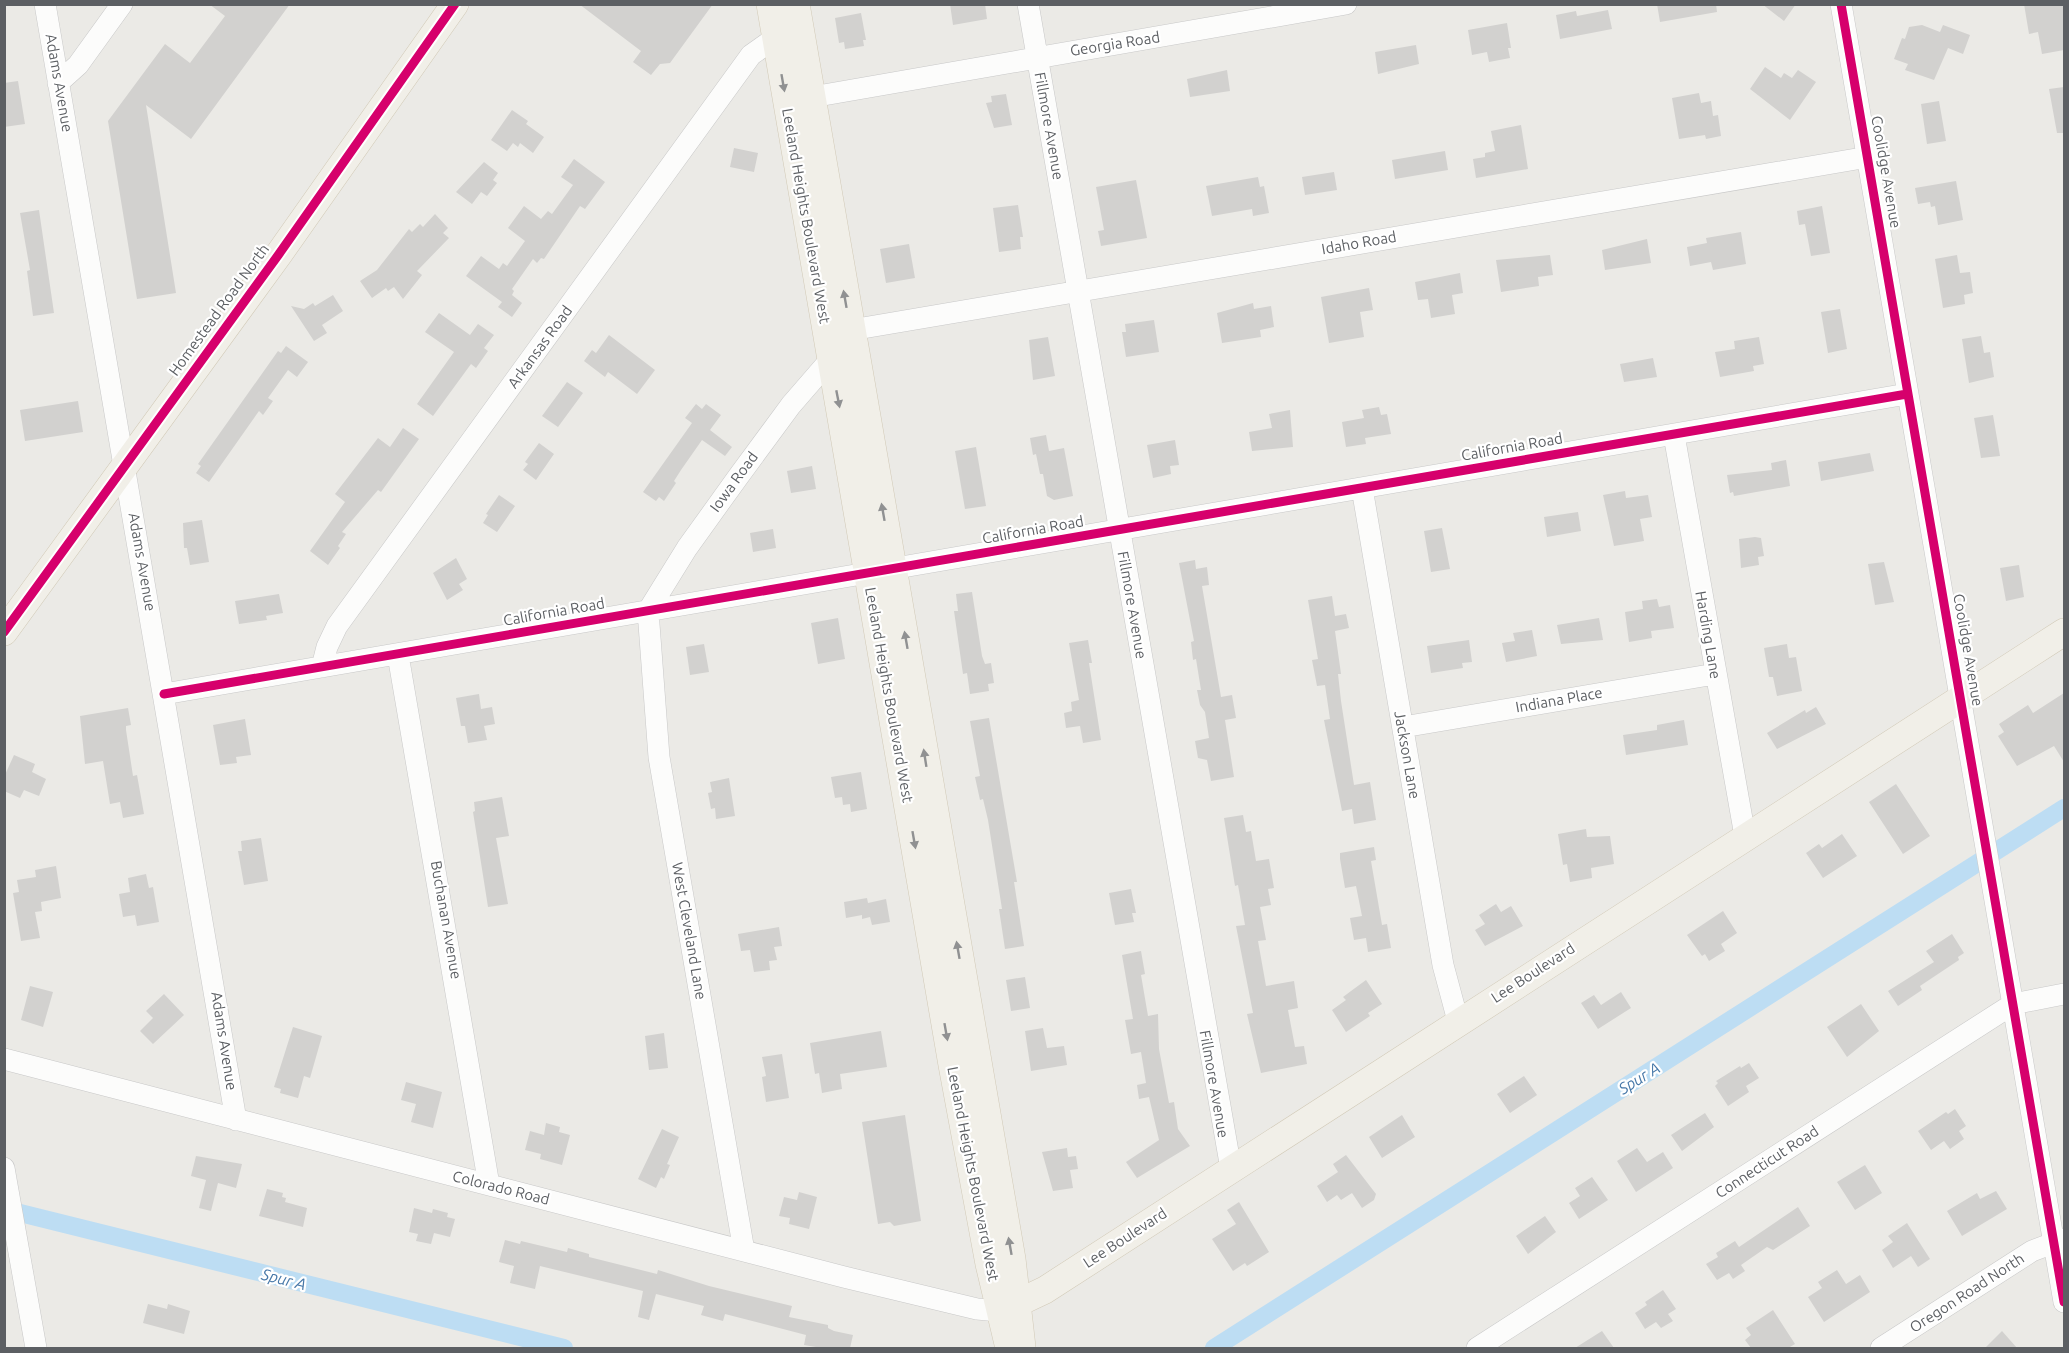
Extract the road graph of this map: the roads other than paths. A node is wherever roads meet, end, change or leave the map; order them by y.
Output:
1 (45, 4) edge
2 (122, 4) edge
3 (455, 4) edge
4 (770, 4) edge
5 (796, 4) edge
6 (1028, 4) edge
7 (1346, 4) edge
8 (1841, 4) edge
9 (775, 38) junction
10 (1038, 56) junction
11 (58, 83) junction
12 (813, 97) junction
13 (1868, 157) junction
14 (1078, 291) junction
15 (851, 330) junction
16 (830, 360) junction
17 (1908, 394) junction
18 (1674, 435) junction
19 (125, 463) junction
20 (1362, 488) junction
21 (1119, 530) junction
22 (881, 571) junction
23 (648, 611) junction
24 (4, 632) edge
25 (2064, 632) edge
26 (398, 655) junction
27 (322, 667) junction
28 (1715, 674) junction
29 (164, 694) junction
30 (1962, 697) junction
31 (1403, 727) junction
32 (1745, 836) junction
33 (2064, 993) edge
34 (2013, 1004) junction
35 (1458, 1021) junction
36 (4, 1059) edge
37 (236, 1119) junction
38 (4, 1168) edge
39 (1230, 1169) junction
40 (489, 1185) junction
41 (2059, 1240) edge
42 (744, 1251) junction
43 (2064, 1302) edge
44 (1009, 1307) junction
45 (36, 1348) edge
46 (1009, 1348) edge
47 (1022, 1348) edge
48 (1477, 1348) edge
49 (1881, 1348) edge

1 - 11 street, Adams Avenue
2 - 11 street
3 - 19 main road, Homestead Road North
4 - 9 main road, Leeland Heights Boulevard West
5 - 12 main road, Leeland Heights Boulevard West
6 - 10 street, Fillmore Avenue
7 - 10 street, Georgia Road
8 - 13 street, Coolidge Avenue
9 -> 16 main road, Leeland Heights Boulevard West
9 - 27 street, Arkansas Road
10 - 12 street, Georgia Road
10 - 14 street, Fillmore Avenue
11 - 19 street, Adams Avenue
15 -> 12 main road, Leeland Heights Boulevard West
13 - 14 street, Idaho Road
13 - 17 street, Coolidge Avenue
14 - 15 street, Idaho Road
14 - 21 street, Fillmore Avenue
22 -> 15 main road, Leeland Heights Boulevard West
16 -> 22 main road, Leeland Heights Boulevard West
16 - 23 street, Iowa Road
17 - 18 street, California Road
17 - 30 street, Coolidge Avenue
18 - 20 street, California Road
18 - 28 street, Harding Lane
19 - 24 main road, Homestead Road North
19 - 29 street, Adams Avenue
20 - 21 street, California Road
20 - 31 street, Jackson Lane
21 - 22 street, California Road
21 - 39 street, Fillmore Avenue
22 - 23 street, California Road
22 - 44 main road, Leeland Heights Boulevard West
23 - 26 street, California Road
23 - 42 street, West Cleveland Lane
25 - 30 main road, Lee Boulevard
26 - 27 street, California Road
26 - 40 street, Buchanan Avenue
27 - 29 street, California Road
28 - 31 street, Indiana Place
28 - 32 street, Harding Lane
29 - 37 street, Adams Avenue
30 - 32 main road, Lee Boulevard
30 - 34 street, Coolidge Avenue
31 - 35 street, Jackson Lane
32 - 35 main road, Lee Boulevard
33 - 34 street, Connecticut Road
34 - 41 street, Coolidge Avenue
34 - 48 street, Connecticut Road
35 - 39 main road, Lee Boulevard
36 - 37 street, Colorado Road
37 - 40 street, Colorado Road
38 - 45 street
39 - 44 main road, Lee Boulevard
40 - 42 street, Colorado Road
41 - 43 street, Coolidge Avenue
41 - 49 street, Oregon Road North
42 - 44 street, Colorado Road
44 - 46 main road, Leeland Heights Boulevard West
44 - 47 main road, Leeland Heights Boulevard West

